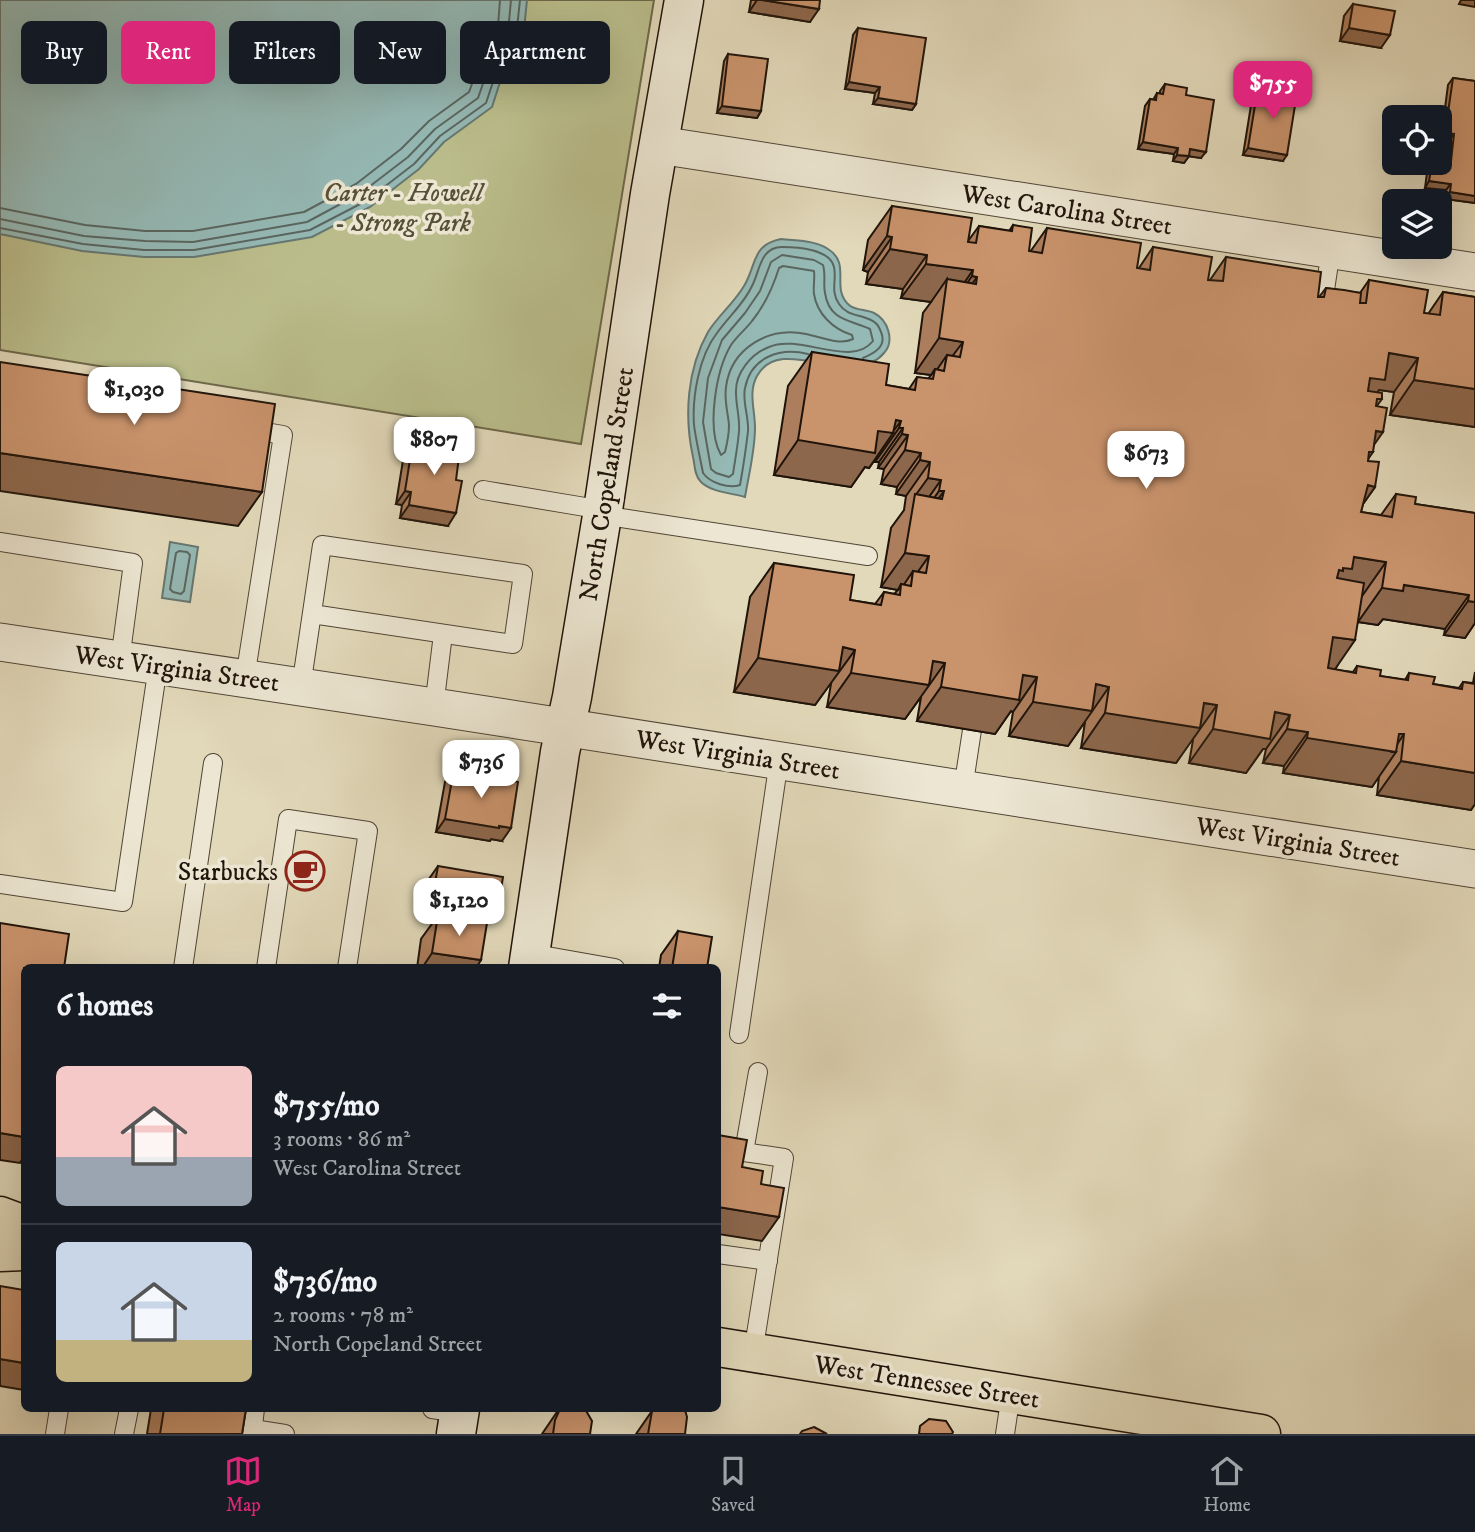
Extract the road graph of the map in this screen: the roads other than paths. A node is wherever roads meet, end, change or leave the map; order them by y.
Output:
1 (684, 0) edge
2 (659, 145) junction
3 (1331, 250) junction
4 (1475, 272) edge
5 (1320, 324) edge
6 (229, 426) edge
7 (483, 490) dead end
8 (602, 513) junction
9 (0, 542) edge
10 (869, 556) dead end
11 (312, 614) junction
12 (443, 634) junction
13 (0, 642) edge
14 (120, 660) junction
15 (158, 666) junction
16 (245, 678) junction
17 (301, 687) junction
18 (434, 707) junction
19 (566, 727) junction
20 (972, 730) edge
21 (779, 760) junction
22 (213, 763) dead end
23 (963, 789) junction
24 (1475, 869) edge
25 (0, 884) edge
26 (529, 960) edge
27 (184, 964) edge
28 (267, 964) edge
29 (348, 964) edge
30 (572, 964) edge
31 (739, 1034) dead end
32 (758, 1072) dead end
33 (0, 1216) edge
34 (21, 1224) edge
35 (21, 1251) edge
36 (0, 1252) edge
37 (721, 1254) edge
38 (768, 1261) junction
39 (735, 1350) edge
40 (1011, 1394) junction
41 (58, 1412) edge
42 (128, 1412) edge
43 (255, 1412) edge
44 (252, 1431) edge
45 (55, 1434) edge
46 (124, 1434) edge
47 (285, 1434) edge
48 (1005, 1434) edge
49 (1261, 1434) edge

1 - 2 street, North Copeland Street
2 - 3 street, West Carolina Street
2 - 8 street, North Copeland Street
3 - 4 street, West Carolina Street
3 - 5 lane
6 - 16 lane
7 - 8 lane
8 - 10 lane
8 - 19 street, North Copeland Street
9 - 14 lane
11 - 12 lane
11 - 12 lane
11 - 17 lane
12 - 18 lane
13 - 14 street, West Virginia Street
14 - 15 street, West Virginia Street
15 - 16 street, West Virginia Street
15 - 25 lane
16 - 17 street, West Virginia Street
17 - 18 street, West Virginia Street
18 - 19 street, West Virginia Street
19 - 21 street, West Virginia Street
19 - 26 street, North Copeland Street
20 - 23 lane
21 - 23 street, West Virginia Street
21 - 31 lane
22 - 27 lane
23 - 24 street, West Virginia Street
26 - 30 lane
28 - 29 lane
32 - 38 lane
33 - 34 main road
35 - 36 main road
37 - 38 lane
38 - 39 lane
39 - 40 main road, West Tennessee Street
40 - 48 lane
40 - 49 main road, West Tennessee Street
41 - 45 lane
42 - 46 lane
43 - 44 lane
44 - 47 lane

